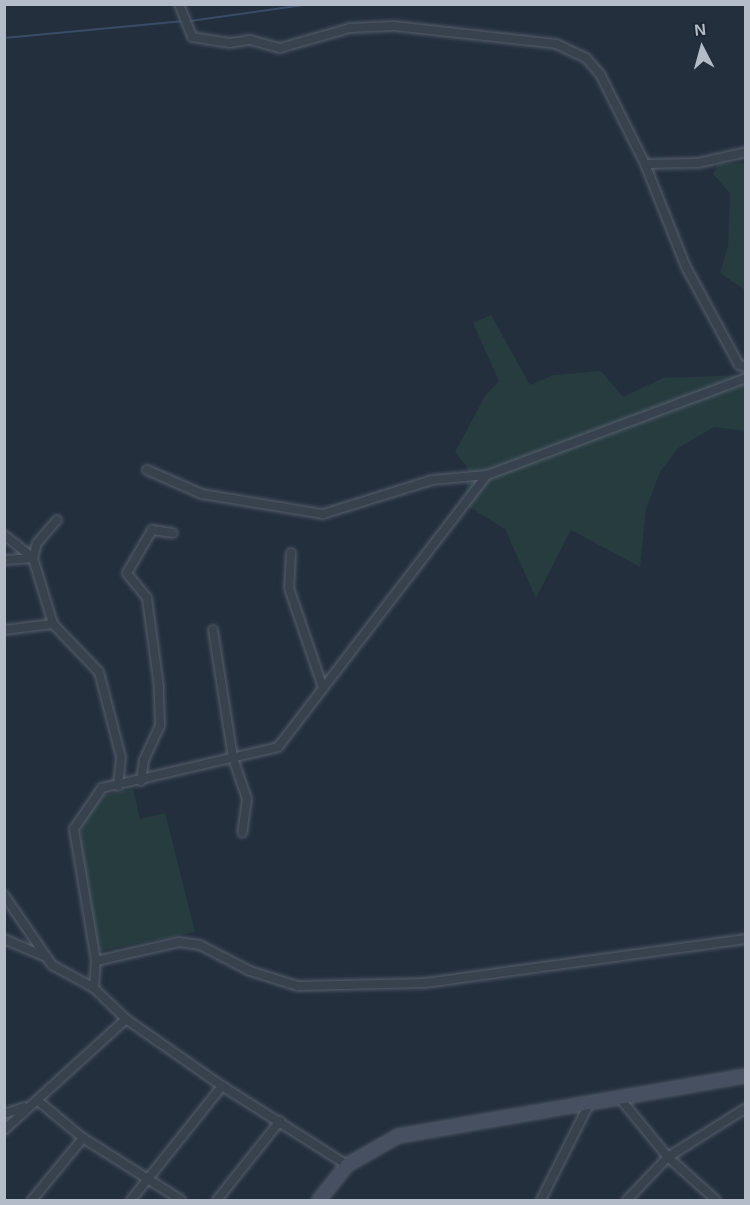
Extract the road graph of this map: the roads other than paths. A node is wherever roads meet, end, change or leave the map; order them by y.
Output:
1 (179, 4) edge
2 (746, 152) edge
3 (645, 164) junction
4 (746, 367) edge
5 (746, 378) edge
6 (147, 470) dead end
7 (487, 475) junction
8 (57, 520) dead end
9 (173, 533) dead end
10 (4, 535) edge
11 (291, 553) dead end
12 (33, 558) junction
13 (4, 560) edge
14 (53, 624) junction
15 (4, 630) edge
16 (213, 630) dead end
17 (323, 688) junction
18 (233, 758) junction
19 (141, 781) junction
20 (118, 786) junction
21 (242, 833) dead end
22 (4, 895) edge
23 (4, 939) edge
24 (746, 939) edge
25 (47, 957) junction
26 (96, 961) junction
27 (94, 988) junction
28 (126, 1019) junction
29 (746, 1076) edge
30 (222, 1086) junction
31 (618, 1096) junction
32 (37, 1100) junction
33 (591, 1101) junction
34 (24, 1107) junction
35 (746, 1108) edge
36 (4, 1114) edge
37 (279, 1122) junction
38 (4, 1130) edge
39 (83, 1138) junction
40 (668, 1157) junction
41 (347, 1165) junction
42 (150, 1178) junction
43 (32, 1200) edge
44 (130, 1200) edge
45 (181, 1200) edge
46 (217, 1200) edge
47 (319, 1200) edge
48 (541, 1200) edge
49 (627, 1200) edge
50 (716, 1200) edge

1 - 3 street
2 - 3 street
3 - 4 street
5 - 7 street
6 - 7 street
7 - 17 street
8 - 12 street
9 - 19 street
10 - 12 street
11 - 17 street
12 - 13 street
12 - 14 street
14 - 15 street
14 - 20 street
16 - 18 street
17 - 18 street
18 - 19 street
18 - 21 street
19 - 20 street
20 - 26 street
22 - 25 street
23 - 25 street
24 - 26 street
25 - 27 street
26 - 27 street
27 - 28 street
28 - 30 street
28 - 32 street
29 - 31 main road
30 - 37 street
30 - 42 street
31 - 33 main road
31 - 40 street
32 - 34 street
32 - 39 street
33 - 41 main road
33 - 48 street
34 - 36 street
34 - 38 street
35 - 40 street
37 - 41 street
37 - 46 street
39 - 42 street
39 - 43 street
40 - 49 street
40 - 50 street
41 - 47 main road
42 - 44 street
42 - 45 street

